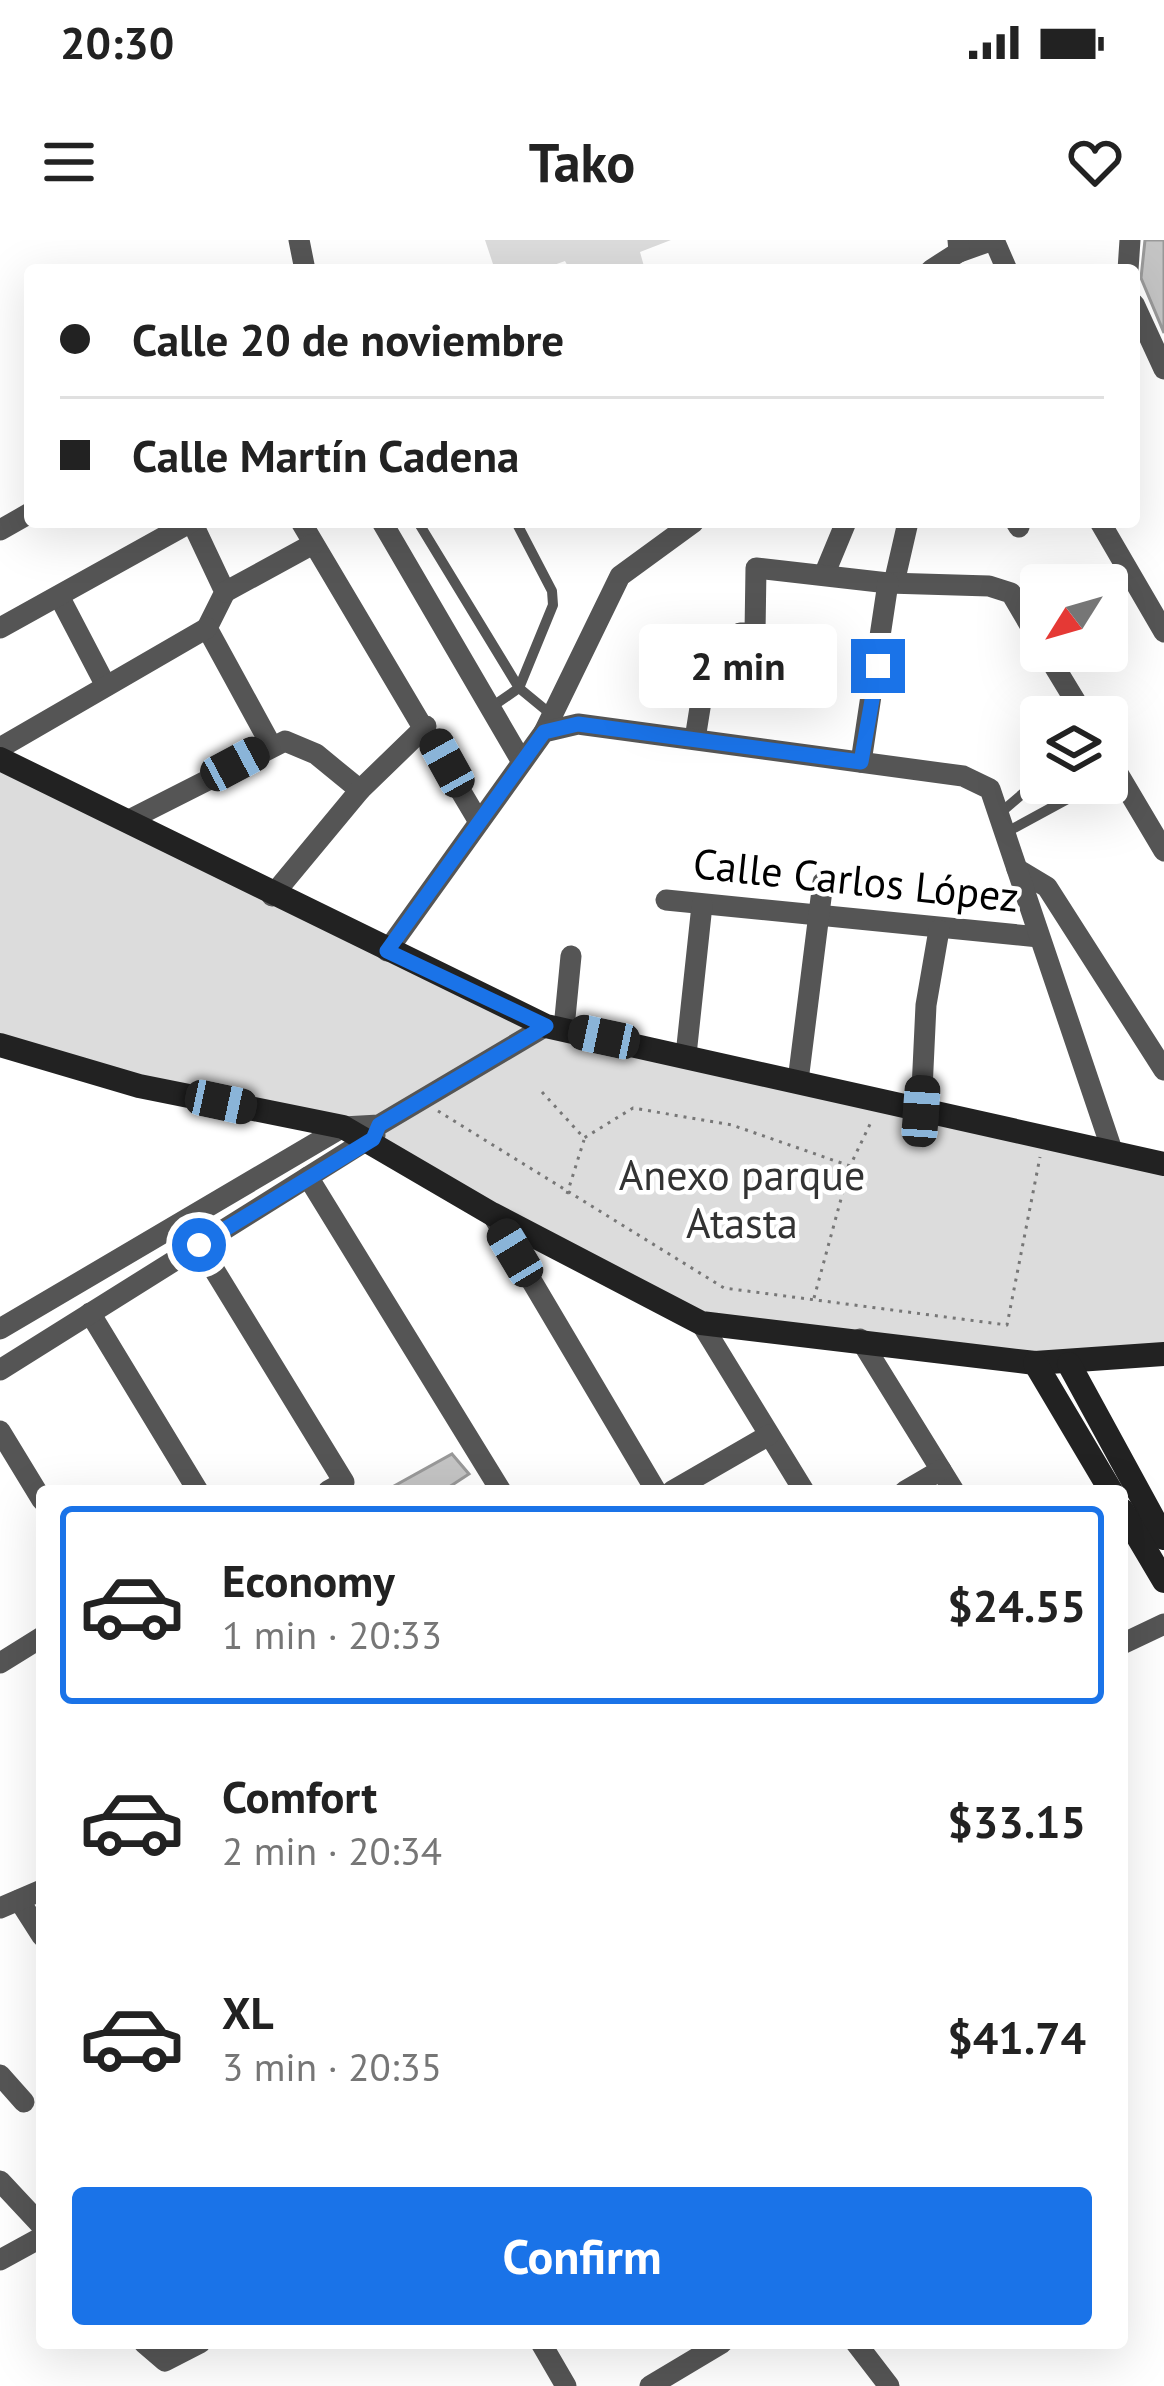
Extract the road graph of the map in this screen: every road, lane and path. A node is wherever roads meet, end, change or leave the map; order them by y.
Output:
1 (994, 240) edge
2 (959, 246) edge
3 (1140, 317) edge
4 (1164, 369) edge
5 (182, 528) edge
6 (195, 528) edge
7 (305, 528) edge
8 (385, 528) edge
9 (422, 528) edge
10 (519, 528) edge
11 (686, 528) edge
12 (844, 528) edge
13 (906, 528) edge
14 (1103, 528) edge
15 (314, 544) junction
16 (824, 575) junction
17 (891, 583) junction
18 (225, 592) junction
19 (60, 598) junction
20 (1020, 608) edge
21 (0, 628) edge
22 (207, 628) junction
23 (1164, 632) edge
24 (106, 686) junction
25 (519, 688) junction
26 (490, 708) junction
27 (548, 724) junction
28 (426, 726) junction
29 (695, 739) junction
30 (271, 745) junction
31 (0, 748) edge
32 (0, 759) edge
33 (522, 762) junction
34 (861, 762) junction
35 (360, 790) junction
36 (1128, 790) edge
37 (1020, 802) edge
38 (1052, 804) edge
39 (128, 820) junction
40 (479, 822) junction
41 (1002, 823) junction
42 (1164, 851) edge
43 (1017, 868) junction
44 (823, 882) dead end
45 (272, 896) junction
46 (666, 900) dead end
47 (702, 905) junction
48 (818, 914) junction
49 (938, 930) junction
50 (1039, 937) junction
51 (387, 951) junction
52 (571, 956) dead end
53 (555, 1027) junction
54 (0, 1045) edge
55 (686, 1055) junction
56 (1164, 1070) edge
57 (798, 1081) junction
58 (542, 1092) dead end
59 (422, 1101) junction
60 (880, 1102) junction
61 (921, 1111) junction
62 (344, 1127) junction
63 (376, 1132) junction
64 (584, 1138) junction
65 (1113, 1154) junction
66 (1040, 1157) dead end
67 (1164, 1164) edge
68 (850, 1166) junction
69 (308, 1178) junction
70 (567, 1193) junction
71 (492, 1214) junction
72 (199, 1245) junction
73 (814, 1300) junction
74 (90, 1313) junction
75 (700, 1323) junction
76 (0, 1329) edge
77 (860, 1339) junction
78 (1164, 1354) edge
79 (1034, 1363) junction
80 (1069, 1364) junction
81 (0, 1370) edge
82 (0, 1431) edge
83 (769, 1435) junction
84 (941, 1470) junction
85 (194, 1485) edge
86 (339, 1485) edge
87 (497, 1485) edge
88 (652, 1485) edge
89 (682, 1485) edge
90 (800, 1485) edge
91 (915, 1485) edge
92 (950, 1485) edge
93 (1107, 1485) edge
94 (36, 1490) edge
95 (1128, 1520) edge
96 (1164, 1538) edge
97 (1164, 1581) edge
98 (1164, 1624) edge
99 (1128, 1640) edge
100 (36, 1641) edge
101 (0, 1663) edge
102 (9, 1904) edge
103 (36, 1930) edge
104 (0, 2074) edge
105 (24, 2102) dead end
106 (0, 2181) edge
107 (36, 2220) edge
108 (36, 2240) edge
109 (0, 2260) edge
110 (151, 2349) edge
111 (188, 2349) edge
112 (544, 2349) edge
113 (712, 2349) edge
114 (861, 2349) edge
115 (884, 2379) edge
116 (566, 2386) edge
117 (650, 2386) edge
118 (858, 2386) edge

1 - 2 street
3 - 4 street
5 - 19 street
6 - 18 street
7 - 15 street
8 - 26 street
9 - 25 lane
10 - 25 lane
11 - 27 street
12 - 16 street
13 - 17 street
14 - 23 street
15 - 18 street
15 - 28 street
16 - 17 street
16 - 29 street
17 - 20 street
17 - 34 street
18 - 22 street
19 - 21 street
19 - 24 street
22 - 24 street
22 - 30 street
24 - 31 street
25 - 26 lane
25 - 27 lane
26 - 33 street
27 - 29 street
27 - 33 street
28 - 35 street
28 - 40 street
29 - 34 street
30 - 35 street
30 - 39 street
32 - 39 street
33 - 40 street
34 - 41 street
35 - 45 street
36 - 42 street
37 - 41 lane
38 - 41 lane
39 - 45 street
40 - 51 street
41 - 43 street
43 - 50 street
43 - 56 street
44 - 48 street
45 - 51 street
46 - 47 street, Calle Carlos López
47 - 48 street, Calle Carlos López
47 - 55 street
48 - 49 street, Calle Carlos López
48 - 57 street
49 - 50 street, Calle Carlos López
49 - 61 street
50 - 65 street
51 - 53 street
52 - 53 street
53 - 55 street
53 - 59 street
54 - 62 street
55 - 57 street
57 - 60 street
58 - 64 path
59 - 63 street
59 - 70 path
60 - 61 street
60 - 68 path
61 - 65 street
62 - 63 street
62 - 76 street
63 - 69 street
63 - 71 street
64 - 68 path
64 - 70 path
65 - 67 street
66 - 73 path
68 - 73 path
69 - 72 street
69 - 87 street
70 - 73 path
71 - 75 street
71 - 88 street
72 - 74 street
72 - 86 street
74 - 81 street
74 - 85 street
75 - 77 street
75 - 83 street
77 - 79 street
77 - 84 street
78 - 80 street
79 - 80 street
79 - 93 street
80 - 96 street
82 - 94 street
83 - 89 street
83 - 90 street
84 - 91 street
84 - 92 street
95 - 97 street
98 - 99 street
100 - 101 street
102 - 103 street
104 - 105 street
106 - 107 street
108 - 109 street
110 - 111 street
112 - 116 street
113 - 117 street
114 - 115 street
115 - 118 street

